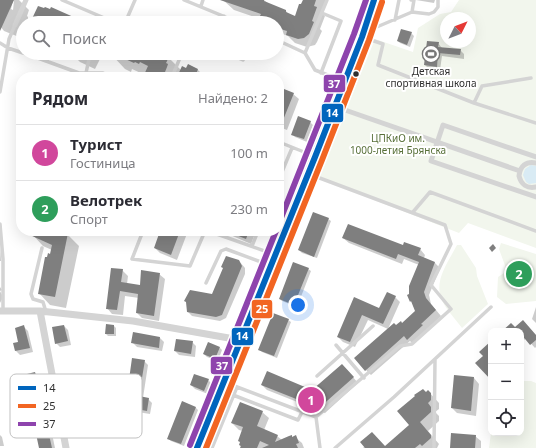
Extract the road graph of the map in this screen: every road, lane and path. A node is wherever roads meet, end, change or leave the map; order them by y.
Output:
1 (26, 0) edge
2 (62, 0) edge
3 (135, 0) edge
4 (184, 0) edge
5 (203, 0) edge
6 (327, 0) edge
7 (374, 0) edge
8 (399, 0) edge
9 (412, 0) edge
10 (438, 0) edge
11 (201, 6) junction
12 (412, 12) junction
13 (322, 13) junction
14 (19, 16) edge
15 (100, 16) edge
16 (128, 16) edge
17 (224, 16) edge
18 (394, 20) junction
19 (15, 25) edge
20 (363, 35) junction
21 (0, 42) edge
22 (284, 43) edge
23 (8, 48) junction
24 (16, 50) edge
25 (305, 53) junction
26 (44, 60) edge
27 (89, 60) edge
28 (179, 60) edge
29 (47, 61) joint
30 (76, 72) edge
31 (86, 72) edge
32 (174, 72) edge
33 (321, 73) junction
34 (531, 78) dead end
35 (344, 82) junction
36 (0, 92) edge
37 (474, 103) junction
38 (345, 110) dead end
39 (536, 123) edge
40 (438, 142) junction
41 (284, 144) edge
42 (292, 148) junction
43 (315, 157) junction
44 (536, 157) edge
45 (536, 162) edge
46 (284, 167) edge
47 (520, 171) junction
48 (308, 174) junction
49 (528, 187) junction
50 (536, 187) edge
51 (526, 194) junction
52 (536, 197) edge
53 (413, 212) junction
54 (0, 224) edge
55 (284, 230) edge
56 (536, 231) edge
57 (141, 236) edge
58 (203, 236) edge
59 (223, 236) edge
60 (256, 236) edge
61 (282, 236) edge
62 (252, 246) junction
63 (42, 248) dead end
64 (274, 254) junction
65 (270, 266) junction
66 (1, 269) edge
67 (206, 283) dead end
68 (491, 307) dead end
69 (2, 311) edge
70 (43, 311) junction
71 (374, 326) dead end
72 (240, 340) junction
73 (336, 345) dead end
74 (343, 353) junction
75 (435, 359) junction
76 (54, 374) edge
77 (317, 376) dead end
78 (364, 378) junction
79 (223, 382) junction
80 (237, 387) junction
81 (233, 395) junction
82 (302, 412) junction
83 (316, 417) junction
84 (64, 438) edge
85 (66, 448) edge
86 (197, 448) edge
87 (212, 448) edge
88 (320, 448) edge
89 (335, 448) edge
90 (434, 448) edge

1 - 14 street
2 - 15 lane
3 - 16 lane
4 - 11 lane
5 - 11 lane
6 - 13 lane
7 - 20 main road
8 - 18 lane
9 - 12 lane
10 - 12 lane
11 - 17 lane
12 - 18 lane
13 - 25 lane
13 - 33 lane
18 - 20 lane
19 - 23 lane
20 - 35 main road
20 - 37 lane
21 - 23 lane
22 - 25 lane
23 - 24 lane
23 - 36 lane
25 - 33 lane
26 - 29 lane
27 - 31 lane
28 - 32 lane
29 - 30 lane
33 - 35 lane
34 - 37 lane
35 - 43 main road
37 - 39 lane
38 - 40 street
40 - 44 street
40 - 47 street
40 - 51 street
41 - 42 lane
42 - 43 lane
42 - 46 lane
43 - 48 main road
45 - 47 street
47 - 49 street
48 - 53 lane
48 - 55 main road
49 - 50 street
49 - 51 street
51 - 52 street
53 - 56 lane
53 - 78 lane
54 - 66 lane
57 - 58 lane
59 - 62 lane
60 - 62 lane
61 - 64 main road
62 - 64 lane
63 - 70 lane
64 - 65 main road
65 - 67 lane
65 - 72 main road
66 - 69 lane
68 - 75 lane
69 - 70 street
70 - 72 street
70 - 76 street
71 - 74 lane
72 - 79 main road
73 - 74 lane
74 - 77 lane
74 - 78 lane
75 - 89 lane
75 - 90 lane
78 - 83 lane
79 - 80 lane
79 - 86 main road
80 - 81 lane
80 - 82 lane
81 - 82 lane
81 - 87 lane
82 - 83 lane
83 - 88 lane
84 - 85 street

